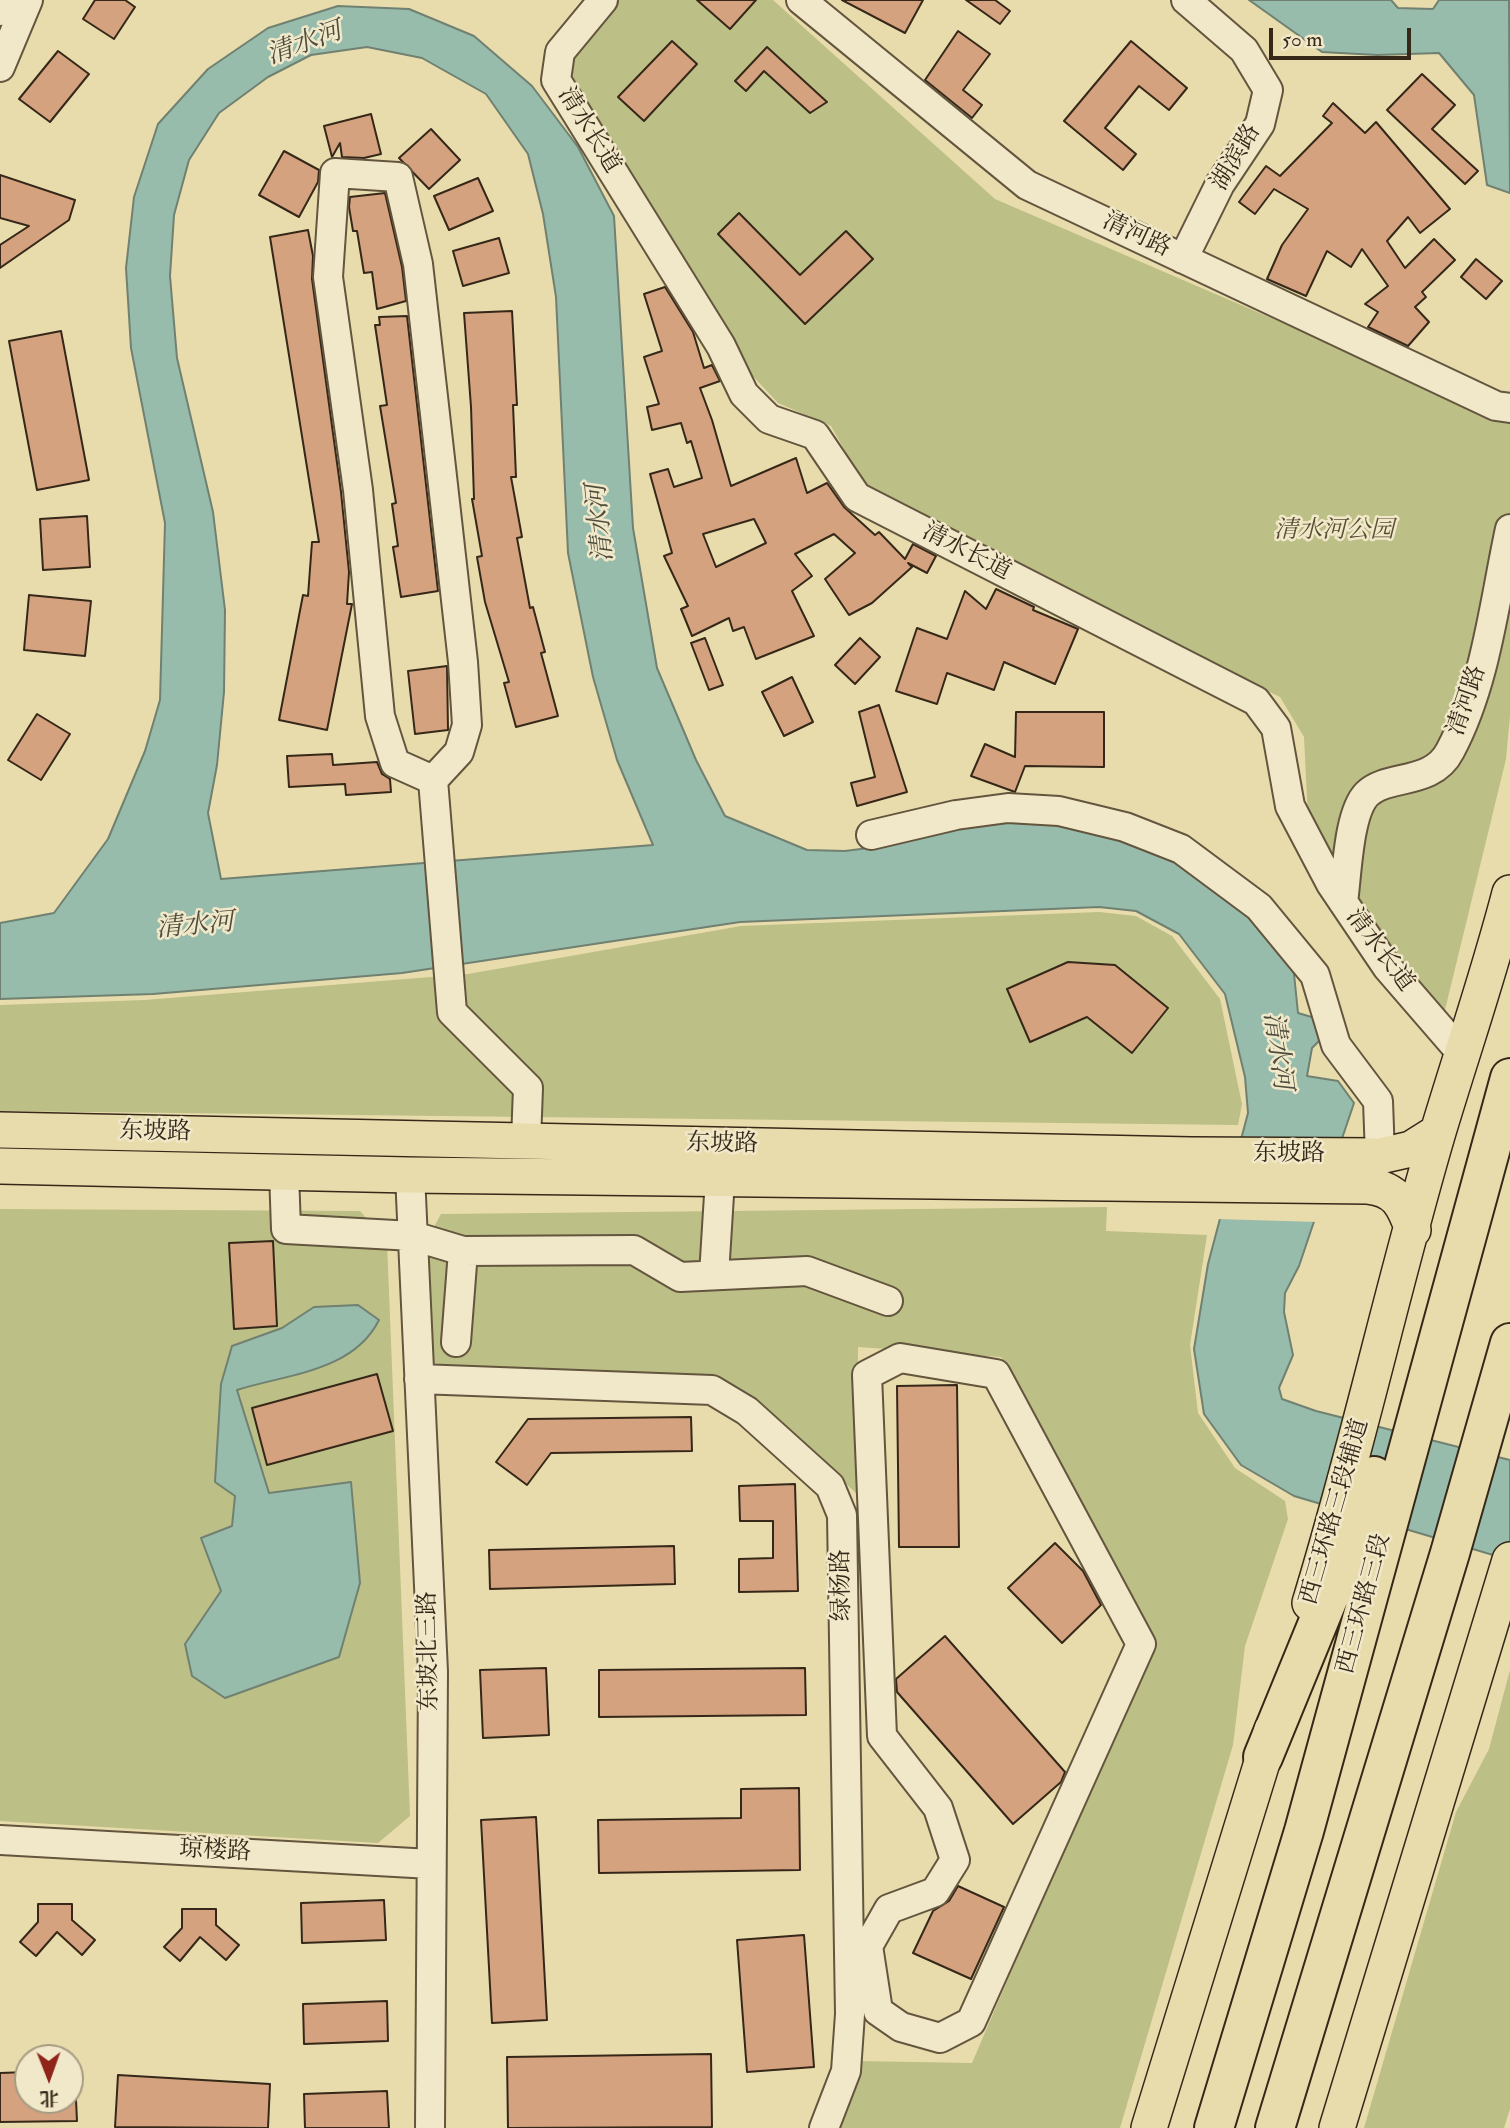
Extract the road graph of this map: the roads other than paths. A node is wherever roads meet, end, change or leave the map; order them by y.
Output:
1 (5, 0) edge
2 (28, 0) edge
3 (603, 0) edge
4 (801, 0) edge
5 (1186, 0) edge
6 (0, 11) edge
7 (0, 67) edge
8 (1183, 258) junction
9 (1510, 408) edge
10 (1510, 529) edge
11 (433, 779) junction
12 (871, 835) dead end
13 (1510, 893) edge
14 (1343, 902) junction
15 (1464, 1056) junction
16 (1510, 1078) edge
17 (0, 1130) edge
18 (1438, 1132) junction
19 (526, 1141) junction
20 (0, 1166) edge
21 (1370, 1166) junction
22 (1191, 1170) junction
23 (284, 1172) junction
24 (410, 1175) junction
25 (720, 1179) junction
26 (1413, 1230) junction
27 (412, 1236) junction
28 (463, 1251) junction
29 (714, 1275) junction
30 (888, 1301) dead end
31 (456, 1342) dead end
32 (1510, 1343) edge
33 (419, 1379) junction
34 (1390, 1419) junction
35 (1359, 1527) junction
36 (1508, 1567) edge
37 (1264, 1757) joint
38 (0, 1840) edge
39 (430, 1864) junction
40 (878, 2011) junction
41 (850, 2014) junction
42 (430, 2128) edge
43 (824, 2128) edge
44 (1149, 2128) edge
45 (1214, 2128) edge
46 (1275, 2128) edge
47 (1337, 2128) edge

1 - 6 street
2 - 7 street
3 - 14 street, 清水长道
4 - 8 street, 清河路
5 - 8 street, 湖滨路
8 - 9 street, 清河路
10 - 14 street, 清河路
11 - 11 street
11 - 19 street
12 - 21 street
13 - 15 main road, 西三环路三段辅道
14 - 15 street, 清水长道
15 - 18 main road, 西三环路三段辅道
16 - 34 highway, 西三环路三段
17 - 19 main road, 东坡路
18 - 21 main road, 东坡路
18 - 26 main road, 西三环路三段辅道
19 - 22 main road, 东坡路
20 - 23 main road, 东坡路
21 - 22 main road, 东坡路
21 - 26 main road, 东坡路
22 - 25 main road, 东坡路
23 - 24 main road, 东坡路
23 - 27 street
24 - 25 main road, 东坡路
24 - 27 street, 东坡北三路
25 - 29 street
26 - 34 main road, 西三环路三段辅道
27 - 28 street
27 - 33 street, 东坡北三路
28 - 29 street
28 - 31 street
29 - 30 street
32 - 46 highway
33 - 39 street, 东坡北三路
33 - 41 street, 绿杨路
34 - 35 highway, 西三环路三段
34 - 35 main road, 西三环路三段辅道
35 - 37 highway
35 - 45 highway, 西三环路三段
36 - 47 main road
37 - 44 main road
38 - 39 street, 琼楼路
39 - 42 street, 东坡北三路
40 - 40 street
40 - 41 street
41 - 43 street, 绿杨路

